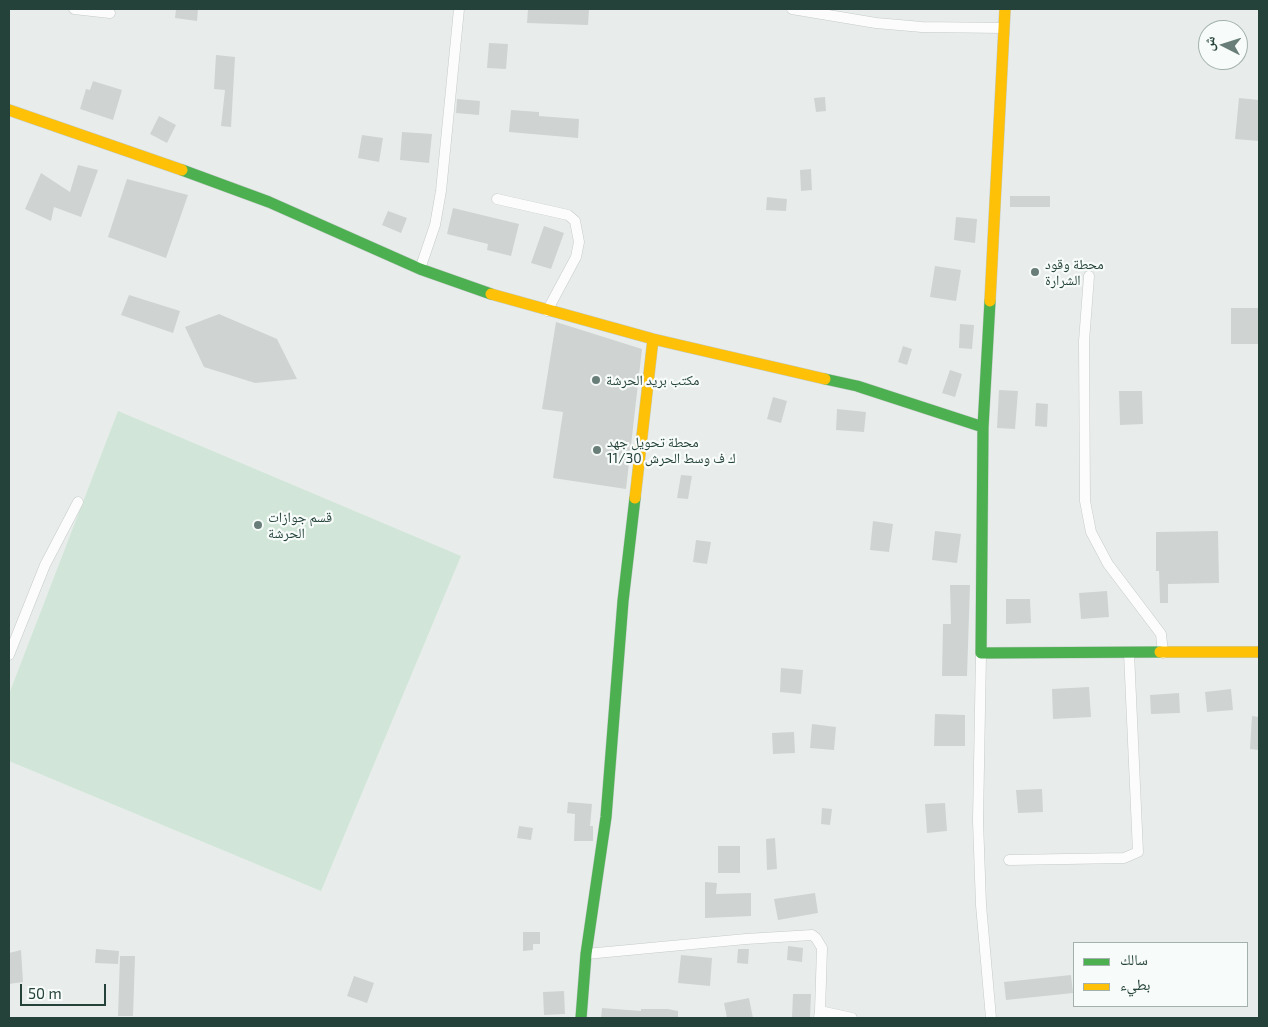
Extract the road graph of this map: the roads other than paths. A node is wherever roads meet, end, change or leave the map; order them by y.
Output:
1 (74, 9) edge
2 (459, 9) edge
3 (792, 9) edge
4 (1005, 9) edge
5 (110, 13) dead end
6 (1004, 28) junction
7 (9, 110) edge
8 (497, 199) dead end
9 (420, 269) junction
10 (1088, 276) dead end
11 (547, 311) junction
12 (654, 339) junction
13 (983, 427) junction
14 (78, 502) dead end
15 (1259, 652) edge
16 (981, 653) junction
17 (1129, 653) junction
18 (1163, 653) junction
19 (9, 655) edge
20 (1009, 860) dead end
21 (586, 954) junction
22 (819, 1015) edge
23 (581, 1018) edge
24 (852, 1018) edge
25 (991, 1018) edge

1 - 5 street
2 - 9 street
3 - 6 street
4 - 6 street
6 - 13 street
7 - 9 street
8 - 11 street
9 - 11 street
10 - 18 street
11 - 12 street
12 - 13 street
12 - 21 street
13 - 16 street
14 - 19 street
15 - 18 street
16 - 17 street
16 - 25 street
17 - 18 street
17 - 20 street
21 - 22 street
21 - 23 street
22 - 24 street

